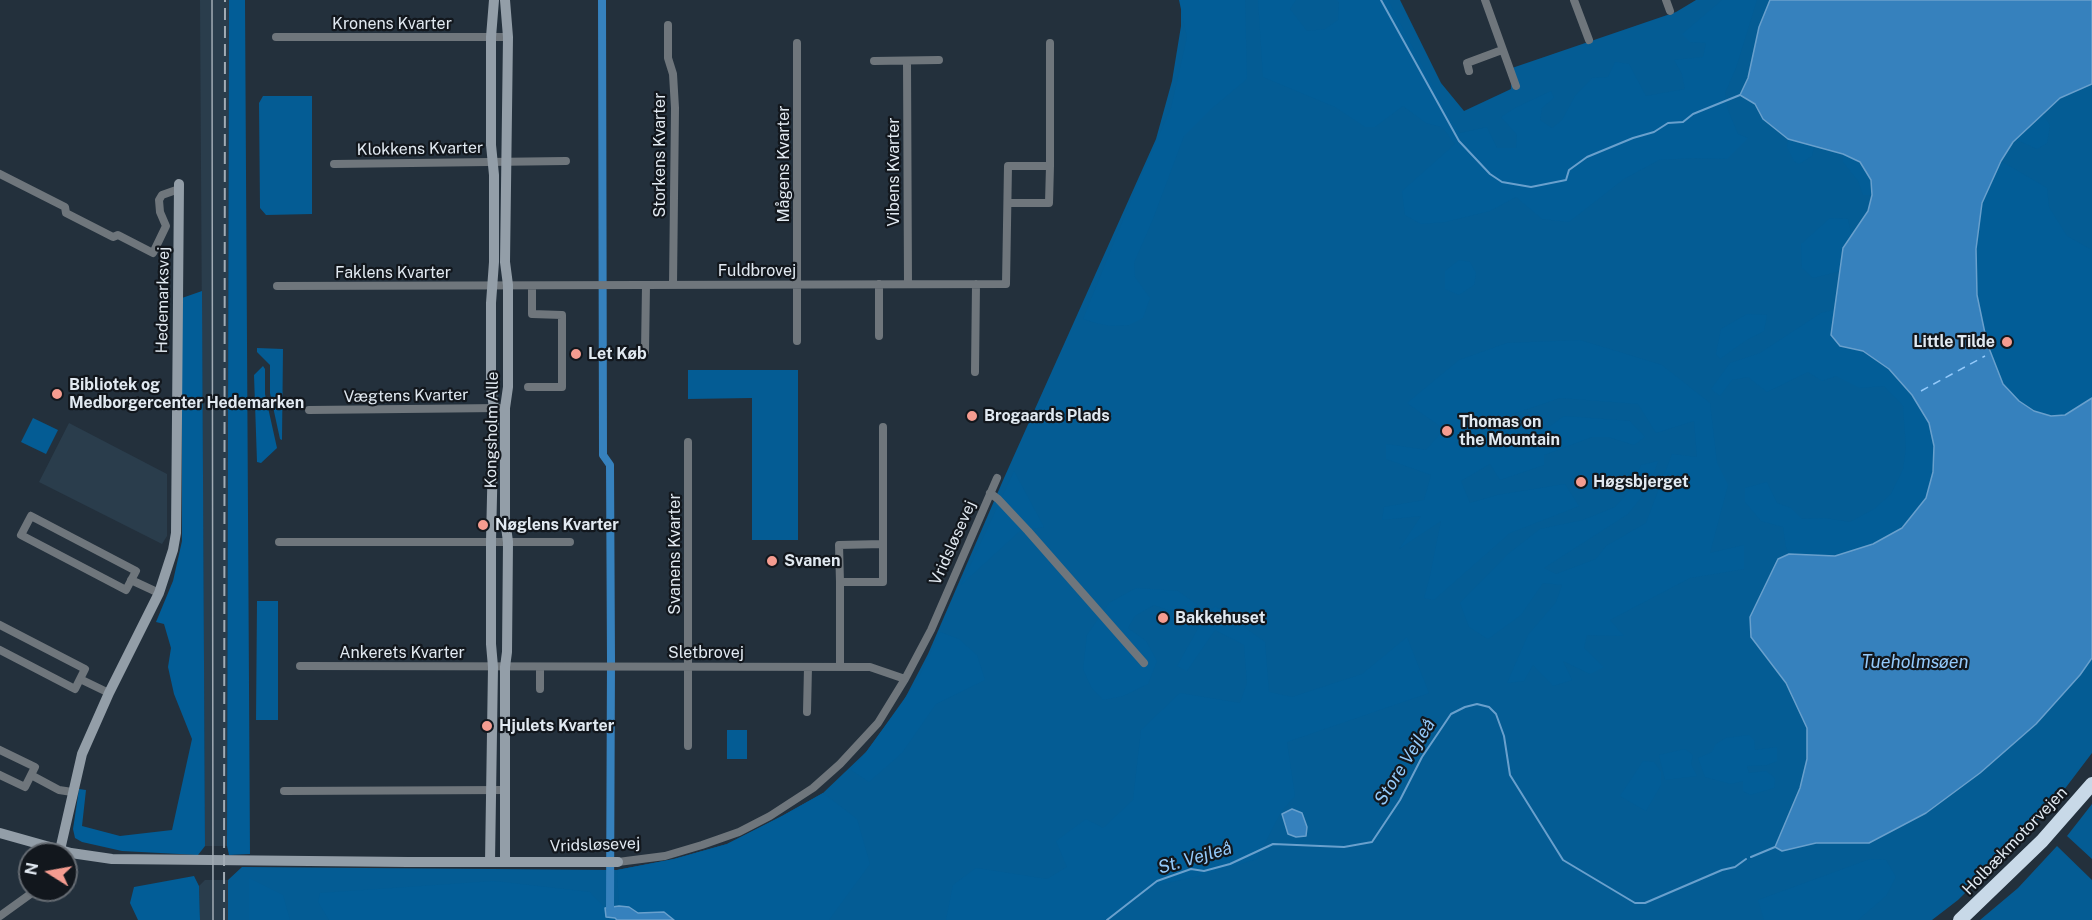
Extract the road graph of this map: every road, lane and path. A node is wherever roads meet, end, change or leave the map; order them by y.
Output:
1 (494, 0) edge
2 (505, 0) edge
3 (1485, 0) edge
4 (1574, 0) edge
5 (1666, 0) edge
6 (1670, 11) dead end
7 (668, 25) dead end
8 (276, 37) dead end
9 (491, 37) junction
10 (508, 37) junction
11 (1589, 40) dead end
12 (797, 43) dead end
13 (1050, 43) dead end
14 (1502, 50) junction
15 (907, 60) junction
16 (939, 60) dead end
17 (874, 61) dead end
18 (1469, 71) dead end
19 (1516, 86) dead end
20 (492, 161) junction
21 (507, 161) junction
22 (566, 161) dead end
23 (334, 164) dead end
24 (1050, 166) junction
25 (0, 174) edge
26 (179, 187) joint
27 (1008, 203) junction
28 (879, 284) junction
29 (908, 284) junction
30 (976, 284) junction
31 (508, 285) junction
32 (646, 285) junction
33 (672, 285) junction
34 (798, 285) junction
35 (277, 286) dead end
36 (492, 286) junction
37 (532, 286) junction
38 (879, 336) dead end
39 (797, 341) dead end
40 (645, 351) dead end
41 (975, 372) dead end
42 (528, 387) dead end
43 (500, 408) junction
44 (309, 410) dead end
45 (883, 427) dead end
46 (688, 442) dead end
47 (997, 478) dead end
48 (990, 493) junction
49 (491, 541) junction
50 (279, 542) dead end
51 (508, 542) junction
52 (570, 542) dead end
53 (883, 544) junction
54 (131, 580) junction
55 (840, 582) junction
56 (159, 593) junction
57 (0, 625) edge
58 (0, 650) edge
59 (1144, 663) dead end
60 (300, 666) dead end
61 (689, 666) junction
62 (499, 667) junction
63 (540, 667) junction
64 (808, 667) junction
65 (840, 667) junction
66 (80, 679) junction
67 (905, 680) junction
68 (540, 689) dead end
69 (109, 693) junction
70 (807, 712) dead end
71 (688, 746) dead end
72 (0, 750) edge
73 (0, 775) edge
74 (31, 775) junction
75 (2092, 784) edge
76 (492, 790) junction
77 (505, 790) junction
78 (284, 791) dead end
79 (72, 792) junction
80 (0, 833) edge
81 (28, 842) edge
82 (62, 842) edge
83 (78, 854) edge
84 (490, 862) junction
85 (505, 862) junction
86 (618, 862) joint
87 (19, 902) edge
88 (0, 916) edge
89 (1960, 920) edge

1 - 9 street, Kongsholm Alle
2 - 10 street, Kongsholm Alle
3 - 14 street
4 - 11 street
5 - 6 street
7 - 33 street, Storkens Kvarter
8 - 9 street, Kronens Kvarter
9 - 10 street, Kronens Kvarter
9 - 20 street, Kongsholm Alle
10 - 21 street, Kongsholm Alle
12 - 34 street, Mågens Kvarter
13 - 24 street
14 - 18 street
14 - 19 street
15 - 16 street
15 - 17 street
15 - 29 street, Vibens Kvarter
20 - 21 street, Klokkens Kvarter
20 - 23 street, Klokkens Kvarter
20 - 36 street, Kongsholm Alle
21 - 22 street, Klokkens Kvarter
21 - 31 street, Kongsholm Alle
24 - 27 street
24 - 27 street
25 - 26 street
26 - 56 street, Hedemarksvej
27 - 30 street, Fuldbrovej
28 - 29 street, Fuldbrovej
28 - 34 street, Fuldbrovej
28 - 38 street
29 - 30 street, Fuldbrovej
30 - 41 street
31 - 36 street, Faklens Kvarter
31 - 37 street, Fuldbrovej
31 - 43 street, Kongsholm Alle
32 - 33 street, Fuldbrovej
32 - 37 street, Fuldbrovej
32 - 40 street
33 - 34 street, Fuldbrovej
34 - 39 street, Mågens Kvarter
35 - 36 street, Faklens Kvarter
36 - 43 street, Kongsholm Alle
37 - 42 street
43 - 44 street, Vægtens Kvarter
43 - 49 street, Kongsholm Alle
43 - 51 street, Kongsholm Alle
45 - 53 street
46 - 61 street, Svanens Kvarter
47 - 48 street, Vridsløsevej
48 - 59 street
48 - 67 street, Vridsløsevej
49 - 50 street
49 - 51 street
49 - 62 street, Kongsholm Alle
51 - 52 street
51 - 62 street, Kongsholm Alle
53 - 55 street
53 - 55 street
54 - 54 street
54 - 56 street
55 - 65 street
56 - 69 street, Hedemarksvej
57 - 66 street
58 - 66 street
60 - 62 street, Ankerets Kvarter
61 - 63 street, Sletbrovej
61 - 64 street, Sletbrovej
61 - 71 street, Svanens Kvarter
62 - 63 street, Sletbrovej
62 - 76 street, Kongsholm Alle
62 - 77 street, Kongsholm Alle
63 - 68 street
64 - 65 street, Sletbrovej
64 - 70 street
65 - 67 street, Sletbrovej
66 - 69 street
67 - 86 street, Vridsløsevej
69 - 79 street, Hedemarksvej
72 - 74 street
73 - 74 street
74 - 79 street
75 - 89 highway, Holbækmotorvejen
76 - 77 street
76 - 78 street
76 - 84 street, Kongsholm Alle
77 - 85 street, Kongsholm Alle
79 - 82 street, Hedemarksvej
80 - 81 street, Vridsløsevej
83 - 84 street, Vridsløsevej
84 - 85 street, Vridsløsevej
85 - 86 street, Vridsløsevej
87 - 88 street

